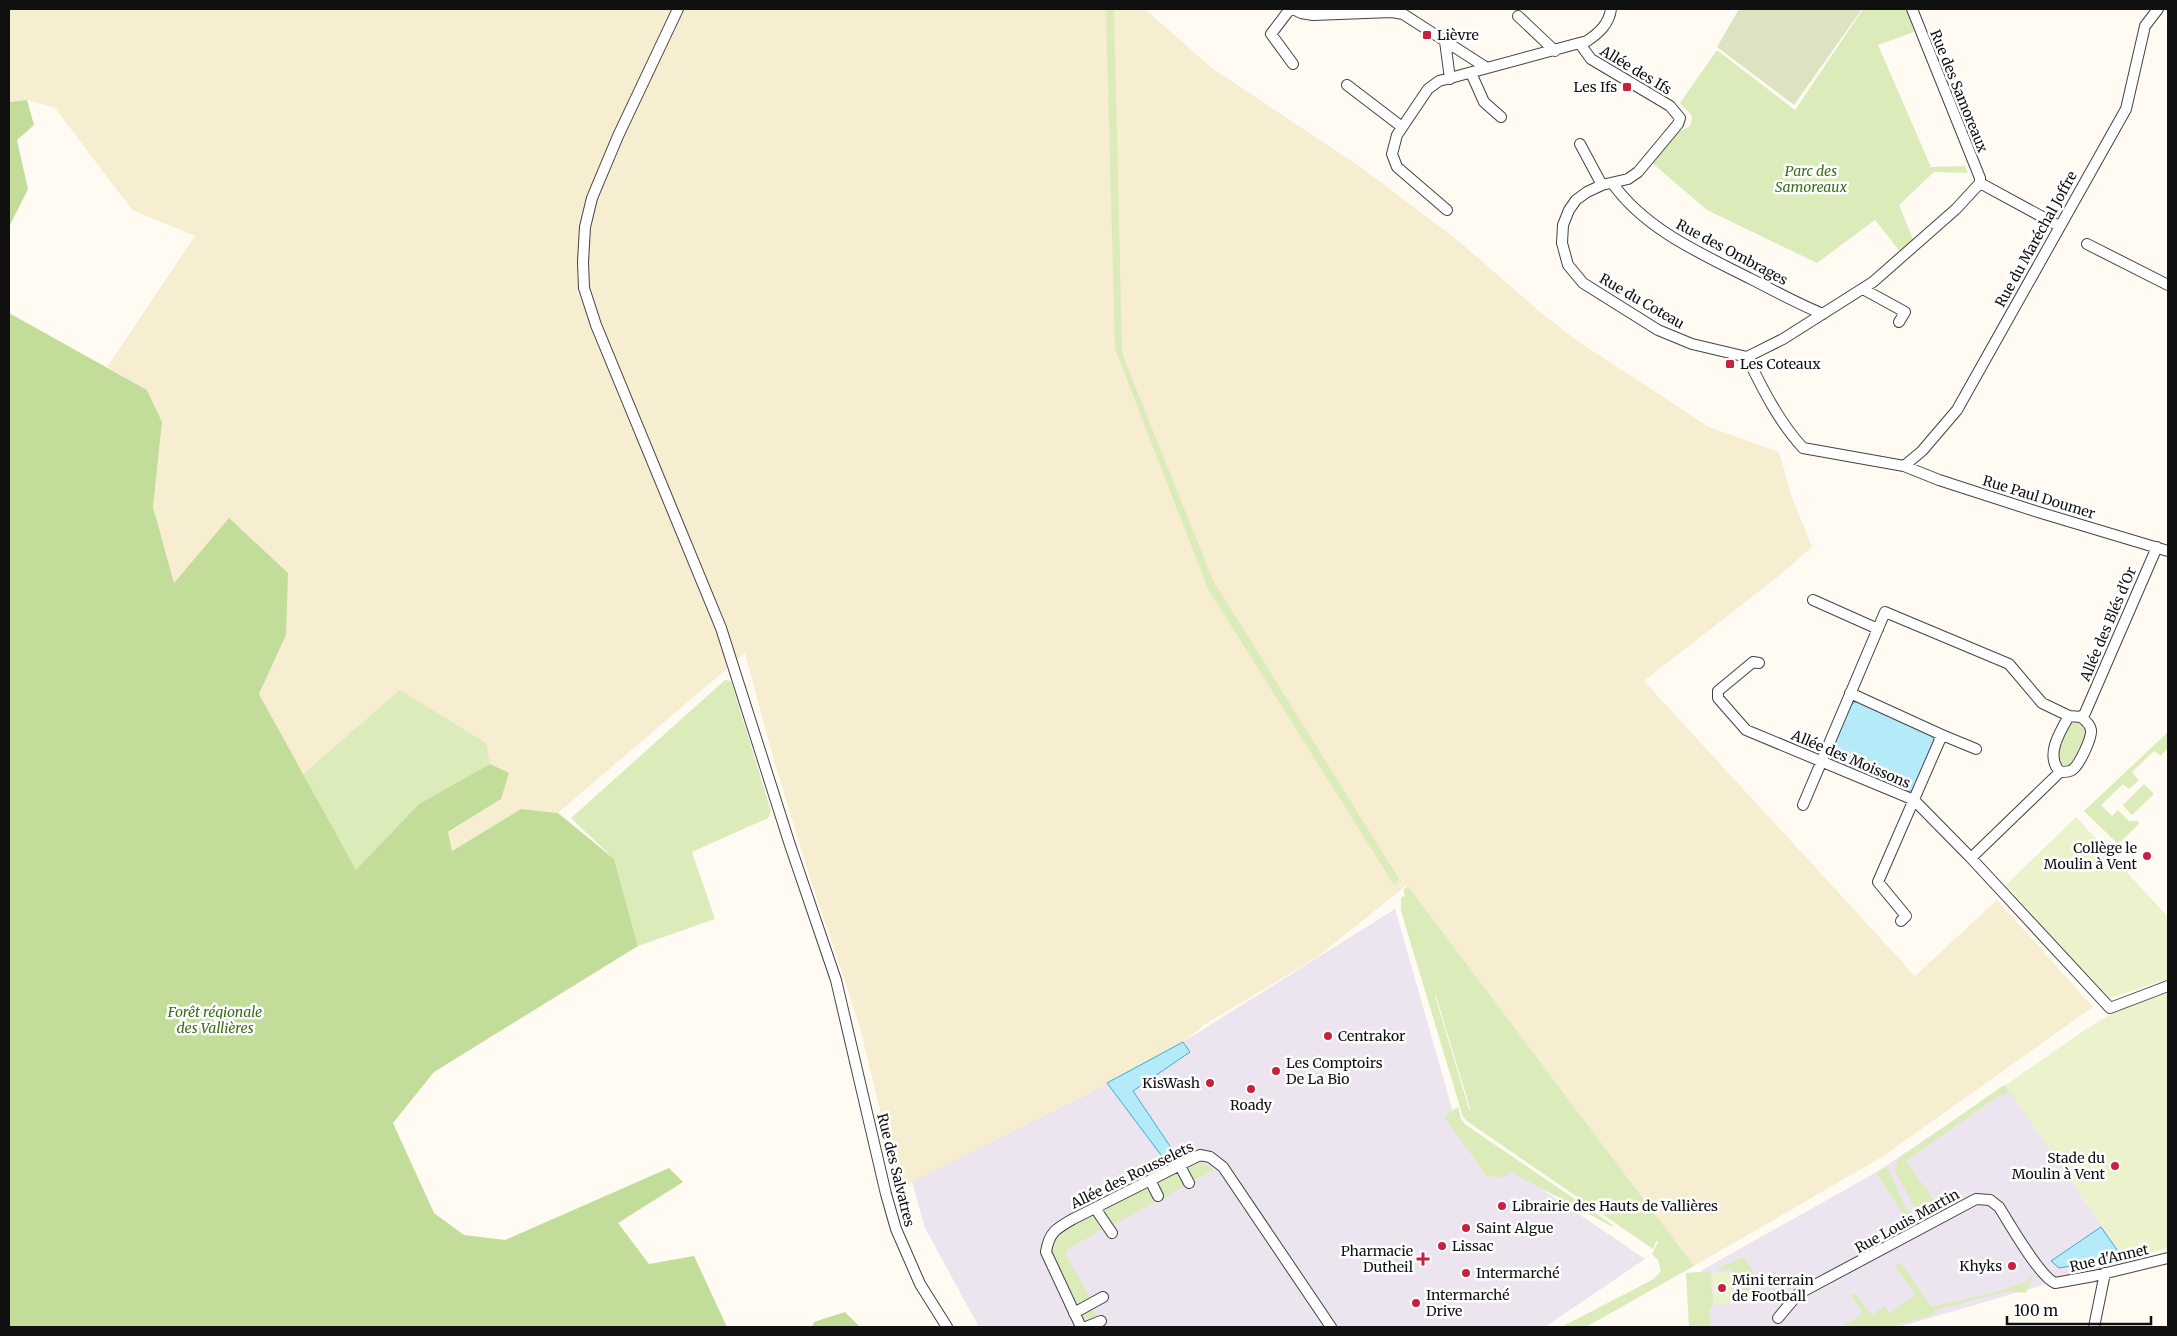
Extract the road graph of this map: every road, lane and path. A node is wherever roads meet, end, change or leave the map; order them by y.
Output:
1 (678, 9) edge
2 (1292, 9) edge
3 (1611, 9) edge
4 (1912, 9) edge
5 (2158, 9) edge
6 (1398, 10) edge
7 (1518, 16) dead end
8 (1445, 41) junction
9 (1580, 44) junction
10 (1555, 51) junction
11 (1293, 64) dead end
12 (1487, 68) junction
13 (1471, 73) junction
14 (1450, 79) junction
15 (1347, 85) dead end
16 (1501, 117) dead end
17 (1680, 118) joint
18 (1402, 128) junction
19 (1580, 144) dead end
20 (1980, 183) junction
21 (1614, 184) junction
22 (1602, 185) junction
23 (1447, 210) dead end
24 (2059, 226) junction
25 (2087, 244) dead end
26 (2168, 285) edge
27 (1863, 289) junction
28 (1823, 314) junction
29 (1899, 322) dead end
30 (1747, 357) junction
31 (1904, 466) junction
32 (2157, 547) junction
33 (2168, 551) edge
34 (1813, 600) dead end
35 (1878, 629) junction
36 (1759, 663) dead end
37 (1850, 693) junction
38 (2083, 715) junction
39 (2069, 716) junction
40 (1942, 734) junction
41 (1976, 749) dead end
42 (1821, 761) junction
43 (2060, 772) junction
44 (1914, 800) junction
45 (1803, 805) dead end
46 (1971, 858) junction
47 (1901, 921) dead end
48 (2168, 986) edge
49 (1179, 1164) junction
50 (1150, 1180) junction
51 (1189, 1183) dead end
52 (1158, 1196) dead end
53 (1095, 1208) junction
54 (1112, 1233) dead end
55 (2168, 1258) edge
56 (2105, 1273) junction
57 (2055, 1283) joint
58 (1102, 1297) dead end
59 (1074, 1313) junction
60 (1778, 1318) dead end
61 (1101, 1321) dead end
62 (947, 1327) edge
63 (1080, 1327) edge
64 (1086, 1327) edge
65 (1331, 1327) edge
66 (2094, 1327) edge

1 - 62 street, Rue des Salvatres
2 - 6 street
2 - 11 street
3 - 9 street
4 - 20 street, Rue des Samoreaux
5 - 24 street, Rue du Maréchal Joffre
6 - 8 street
7 - 10 street
8 - 12 street
8 - 14 street
9 - 10 street
9 - 17 street, Allée des Ifs
10 - 12 street
12 - 13 street
13 - 14 street
13 - 16 street
14 - 18 street
15 - 18 street
17 - 21 street, Rue du Coteau
18 - 23 street
19 - 22 street
20 - 24 street
20 - 27 street
21 - 22 street, Rue du Coteau
21 - 28 street, Rue des Ombrages
22 - 30 street, Rue du Coteau
24 - 31 street, Rue du Maréchal Joffre
25 - 26 street
27 - 28 street
27 - 29 street
28 - 30 street
30 - 31 street, Rue Paul Doumer
31 - 32 street, Rue Paul Doumer
32 - 33 street, Rue Paul Doumer
32 - 38 street, Allée des Blés d'Or
34 - 35 street
35 - 37 street
35 - 39 street
36 - 42 street, Allée des Moissons
37 - 40 street
37 - 42 street
38 - 39 street
38 - 43 street
39 - 43 street
40 - 41 street
40 - 44 street
42 - 44 street, Allée des Moissons
42 - 45 street
43 - 46 street
44 - 46 street, Allée des Moissons
44 - 47 street
46 - 48 street, Allée des Moissons
49 - 50 street, Allée des Rousselets
49 - 51 street
49 - 65 street, Allée des Rousselets
50 - 52 street
50 - 53 street, Allée des Rousselets
53 - 54 street
53 - 59 street, Allée des Rousselets
55 - 56 street, Rue d'Annet
56 - 57 street, Rue d'Annet
56 - 66 street
57 - 60 street, Rue Louis Martin
58 - 59 street
59 - 63 street, Allée des Rousselets
61 - 64 street

